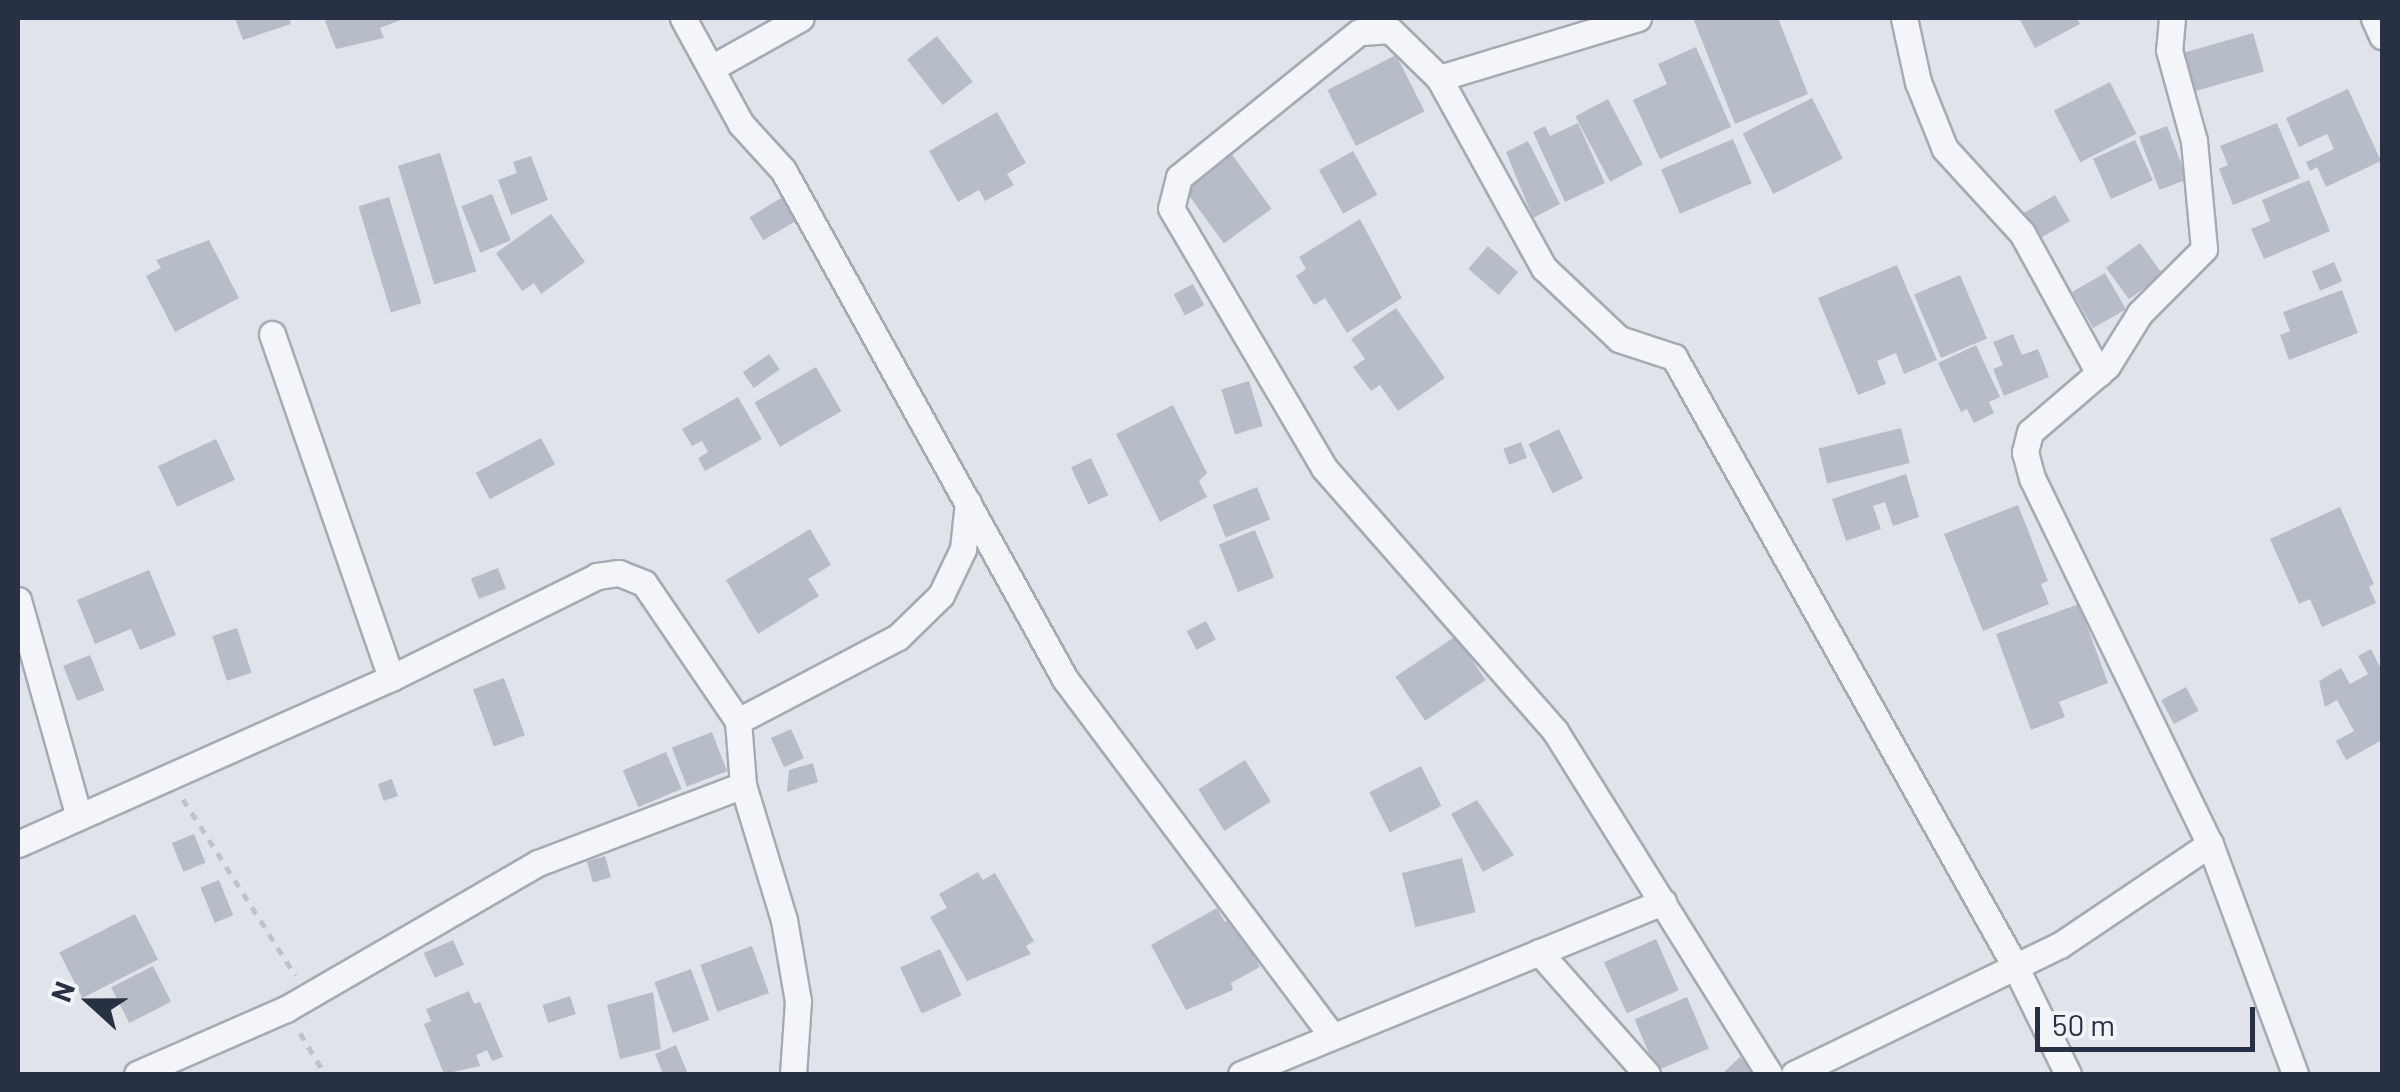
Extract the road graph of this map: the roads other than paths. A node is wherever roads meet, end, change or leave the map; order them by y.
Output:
1 (682, 18) edge
2 (801, 18) edge
3 (1638, 18) edge
4 (1904, 18) edge
5 (2172, 18) edge
6 (2374, 18) edge
7 (2382, 36) edge
8 (715, 66) junction
9 (1439, 78) junction
10 (272, 334) dead end
11 (2099, 373) junction
12 (968, 502) junction
13 (18, 600) edge
14 (391, 678) junction
15 (738, 721) junction
16 (743, 785) junction
17 (78, 812) junction
18 (18, 844) edge
19 (2210, 844) junction
20 (1663, 902) junction
21 (1539, 952) junction
22 (2016, 968) junction
23 (1331, 1036) junction
24 (136, 1074) edge
25 (793, 1074) edge
26 (1241, 1074) edge
27 (1647, 1074) edge
28 (1768, 1074) edge
29 (1794, 1074) edge
30 (2068, 1074) edge
31 (2295, 1074) edge

1 - 8 street
2 - 8 street
3 - 9 street
4 - 11 street
5 - 11 street
6 - 7 street
8 - 12 street
9 - 20 street
9 - 22 street
10 - 14 street
11 - 19 street
12 - 15 street
12 - 23 street
13 - 17 street
14 - 15 street
14 - 17 street
15 - 16 street
16 - 24 street
16 - 25 street
17 - 18 street
19 - 22 street
19 - 31 street
20 - 21 street
20 - 28 street
21 - 23 street
21 - 27 street
22 - 29 street
22 - 30 street
23 - 26 street

